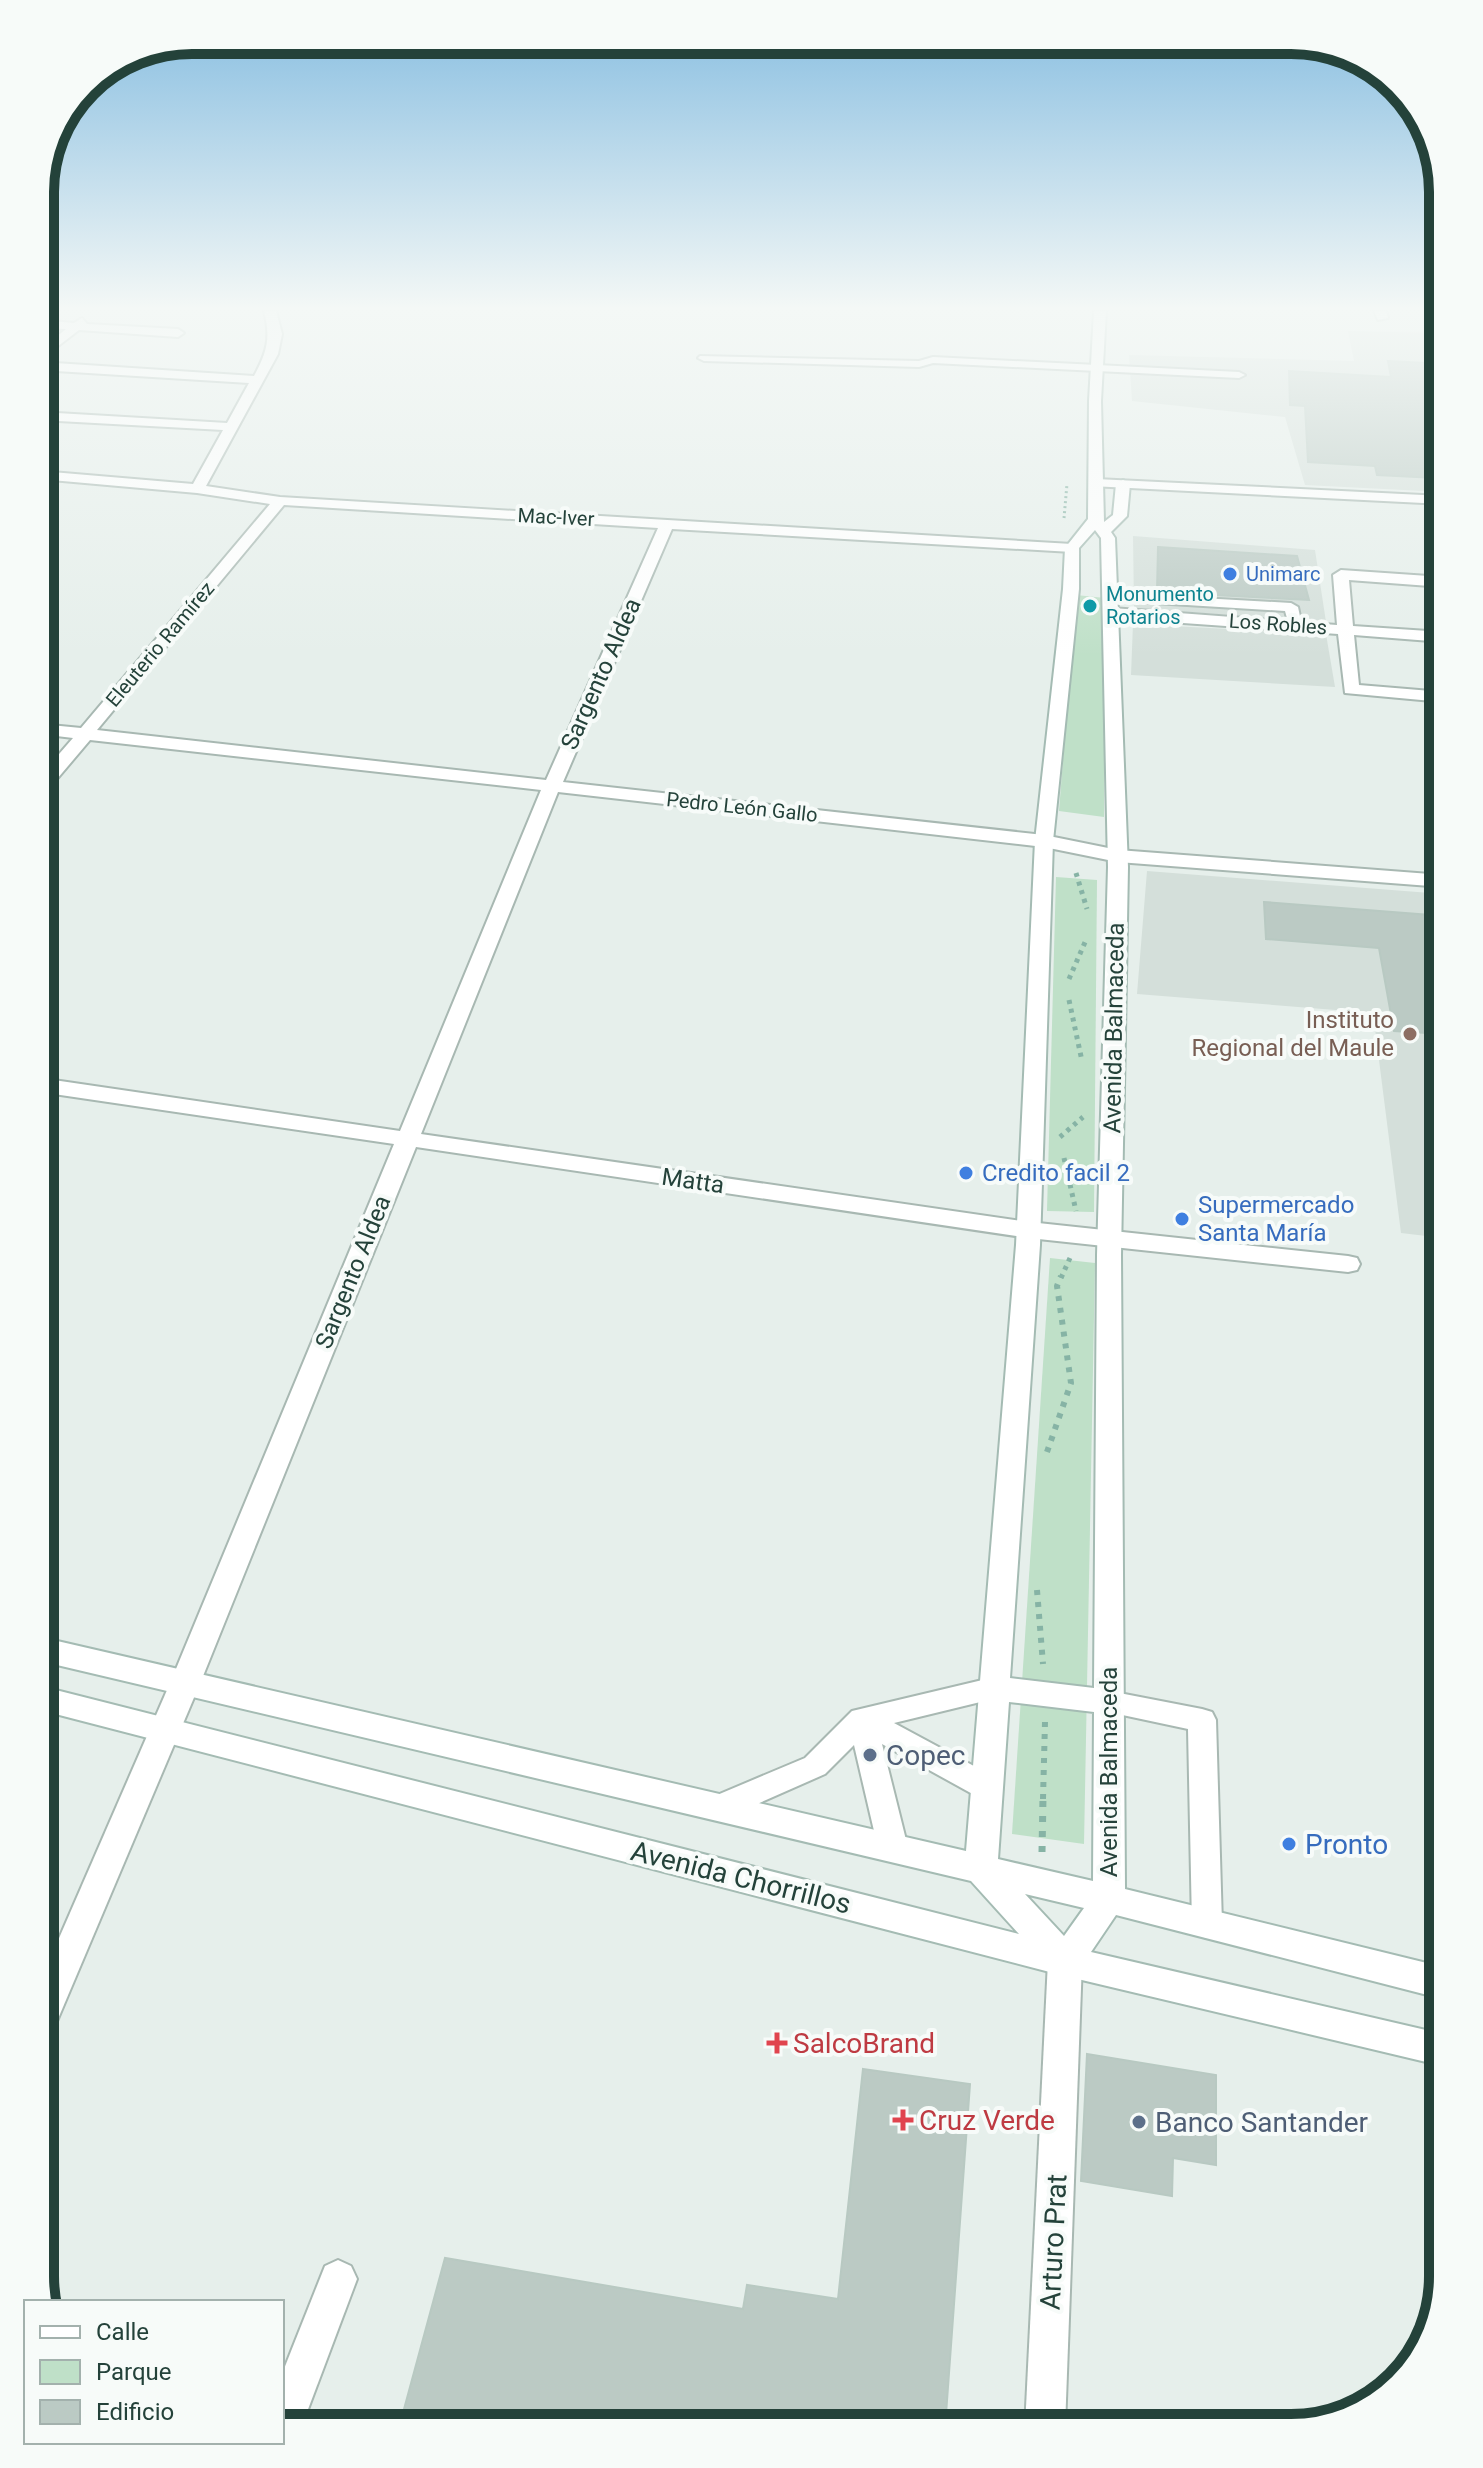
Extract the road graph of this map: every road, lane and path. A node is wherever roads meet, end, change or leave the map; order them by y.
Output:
1 (217, 426) edge
2 (1096, 426) edge
3 (231, 427) joint
4 (54, 476) edge
5 (1096, 483) junction
6 (1123, 484) junction
7 (197, 489) junction
8 (1345, 495) junction
9 (1429, 499) edge
10 (280, 501) junction
11 (1429, 506) edge
12 (667, 524) junction
13 (1099, 525) junction
14 (1072, 548) junction
15 (1429, 581) edge
16 (1112, 605) junction
17 (1346, 629) junction
18 (1429, 636) edge
19 (1429, 696) edge
20 (54, 731) edge
21 (86, 734) junction
22 (54, 772) edge
23 (552, 786) junction
24 (1044, 841) junction
25 (1118, 856) junction
26 (1075, 864) dead end
27 (1429, 880) edge
28 (1088, 911) dead end
29 (1087, 938) dead end
30 (1082, 1063) dead end
31 (54, 1087) edge
32 (1092, 1110) dead end
33 (1059, 1138) dead end
34 (408, 1139) junction
35 (1062, 1152) dead end
36 (1076, 1217) dead end
37 (1029, 1230) junction
38 (1110, 1239) junction
39 (1075, 1251) dead end
40 (1348, 1264) dead end
41 (1045, 1456) dead end
42 (1036, 1575) dead end
43 (54, 1652) edge
44 (186, 1681) junction
45 (995, 1688) junction
46 (1046, 1695) junction
47 (54, 1701) edge
48 (1109, 1702) junction
49 (862, 1719) junction
50 (165, 1729) junction
51 (988, 1788) junction
52 (720, 1807) junction
53 (893, 1848) junction
54 (1042, 1855) dead end
55 (981, 1869) junction
56 (1109, 1899) junction
57 (1207, 1924) junction
58 (1065, 1961) junction
59 (1429, 1980) edge
60 (54, 1989) edge
61 (1429, 2047) edge
62 (338, 2279) dead end
63 (287, 2414) edge
64 (1046, 2414) edge

1 - 3 street
2 - 5 street, Avenida Balmaceda
3 - 7 street
4 - 7 street, Mac-Iver
5 - 6 street
5 - 13 street, Avenida Balmaceda
6 - 8 street
6 - 13 street
7 - 10 street, Mac-Iver
8 - 9 street
8 - 11 street
10 - 12 street, Mac-Iver
10 - 21 street, Eleuterio Ramírez
12 - 14 street, Mac-Iver
12 - 23 street, Sargento Aldea
13 - 14 street
13 - 16 street, Avenida Balmaceda
14 - 24 street
15 - 17 street
16 - 17 street, Los Robles
16 - 25 street, Avenida Balmaceda
17 - 18 street, Los Robles
17 - 19 street
20 - 21 street, Pedro León Gallo
21 - 22 street, Eleuterio Ramírez
21 - 23 street, Pedro León Gallo
23 - 24 street, Pedro León Gallo
23 - 34 street, Sargento Aldea
24 - 25 street, Pedro León Gallo
24 - 37 street
25 - 27 street, Pedro León Gallo
25 - 38 street, Avenida Balmaceda
26 - 28 path
29 - 30 path
31 - 34 street, Matta
32 - 33 path
34 - 37 street, Matta
34 - 44 street, Sargento Aldea
35 - 36 path
37 - 38 street, Matta
37 - 45 street
38 - 40 street, Matta
38 - 48 street, Avenida Balmaceda
39 - 41 path
42 - 46 path
43 - 44 street
44 - 50 street, Sargento Aldea
44 - 52 street
45 - 46 street
45 - 49 lane
45 - 51 street
46 - 48 street
46 - 54 path
47 - 50 street, Avenida Chorrillos
48 - 56 street, Avenida Balmaceda
48 - 57 lane
49 - 51 lane
49 - 52 lane
49 - 53 lane
50 - 58 street, Avenida Chorrillos
50 - 60 street, Sargento Aldea
51 - 55 street
52 - 53 street
53 - 55 street
55 - 56 street
55 - 58 street
56 - 57 street
56 - 58 street, Avenida Balmaceda
57 - 59 street
58 - 61 street, Avenida Chorrillos
58 - 64 street, Arturo Prat
62 - 63 street

